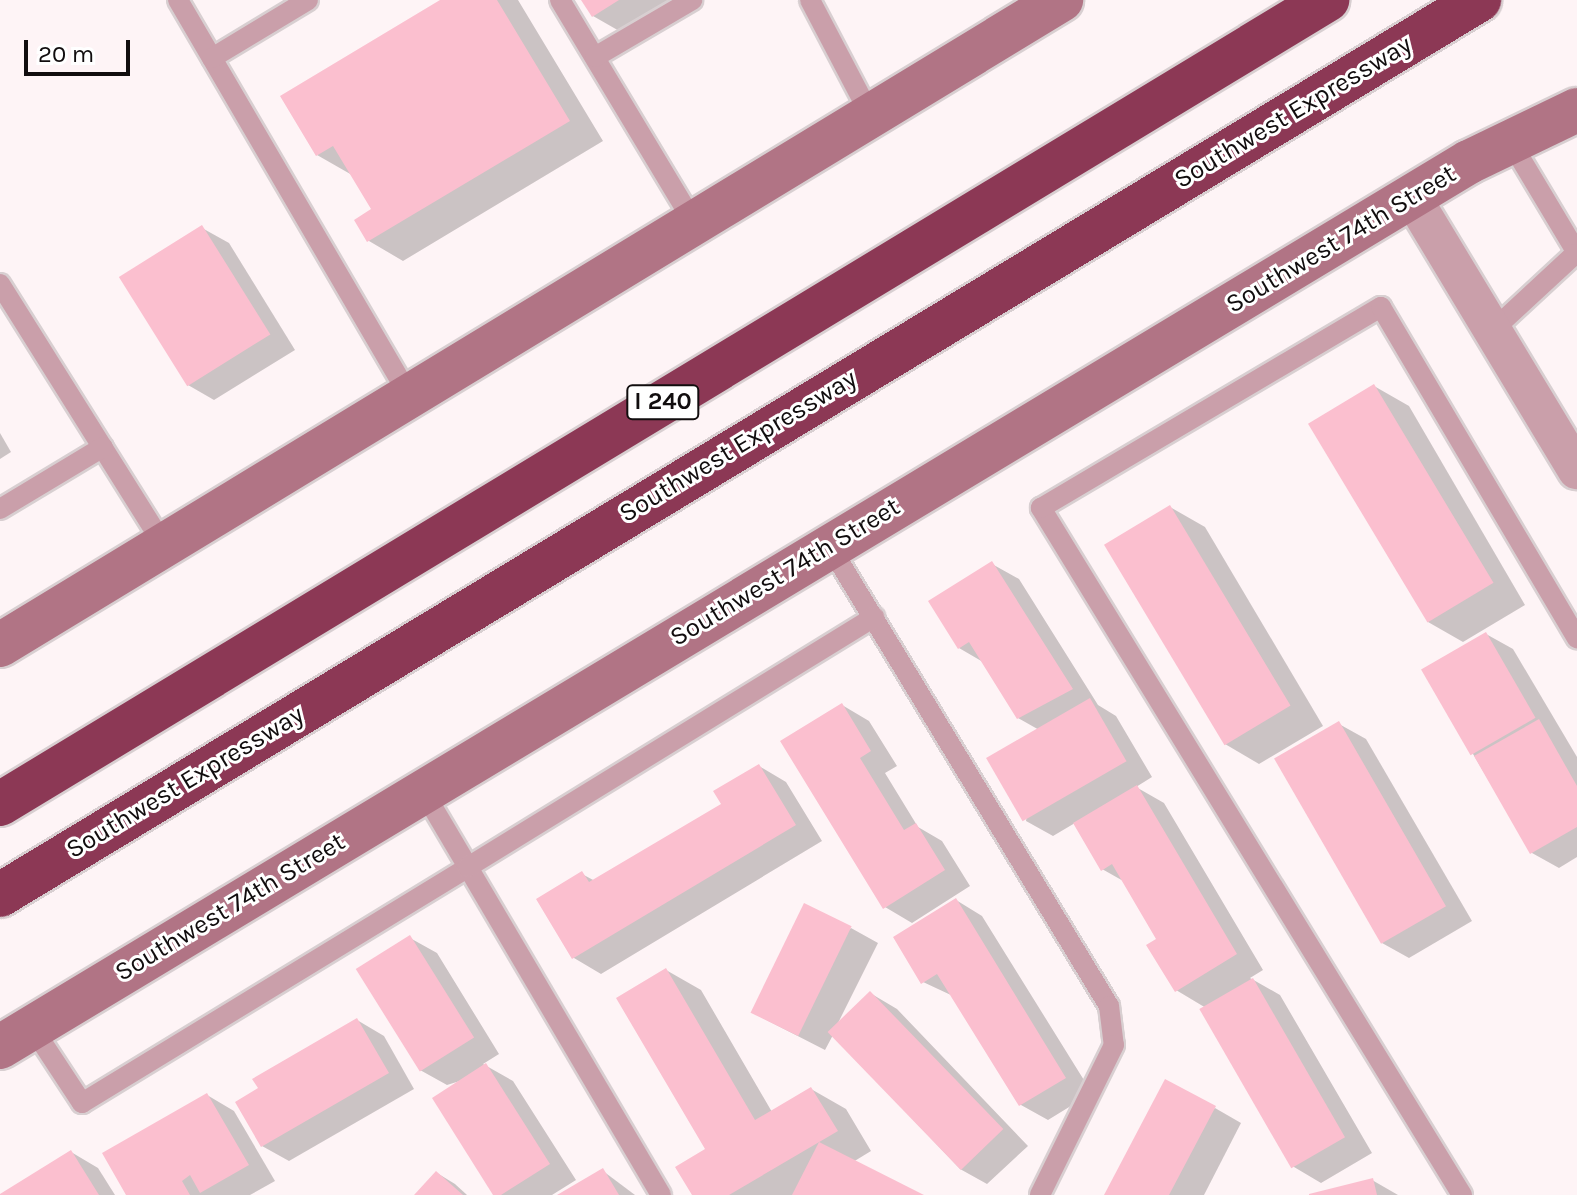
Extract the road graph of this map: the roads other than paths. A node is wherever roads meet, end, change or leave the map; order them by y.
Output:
1 (178, 0) edge
2 (308, 0) edge
3 (560, 0) edge
4 (692, 0) edge
5 (810, 0) edge
6 (1061, 0) edge
7 (1327, 0) edge
8 (1479, 0) edge
9 (595, 57) junction
10 (212, 58) junction
11 (1577, 110) edge
12 (871, 116) junction
13 (1510, 141) junction
14 (1412, 197) junction
15 (694, 223) junction
16 (1576, 254) edge
17 (0, 284) edge
18 (1493, 330) junction
19 (409, 396) junction
20 (103, 447) junction
21 (1577, 470) edge
22 (0, 509) edge
23 (164, 545) junction
24 (829, 545) junction
25 (874, 617) junction
26 (1577, 638) edge
27 (0, 645) edge
28 (423, 791) junction
29 (0, 804) edge
30 (468, 867) junction
31 (0, 895) edge
32 (16, 1037) edge
33 (661, 1195) edge
34 (1040, 1195) edge
35 (1462, 1195) edge

1 - 10 lane
2 - 10 lane
3 - 9 lane
4 - 9 lane
5 - 12 lane
6 - 12 main road
7 - 29 highway, I 240
8 - 31 highway, Southwest Expressway
9 - 15 lane
10 - 19 lane
11 - 13 main road, Southwest 74th Street
12 - 15 main road
13 - 14 main road, Southwest 74th Street
13 - 16 lane
14 - 18 street
14 - 24 main road, Southwest 74th Street
15 - 19 main road
16 - 18 lane
17 - 20 lane
18 - 21 street
19 - 23 main road
20 - 22 lane
20 - 23 lane
23 - 27 main road
24 - 25 lane
24 - 28 main road, Southwest 74th Street
25 - 30 lane
25 - 34 lane
26 - 35 lane
28 - 30 lane
28 - 32 main road, Southwest 74th Street
30 - 32 lane
30 - 33 lane

